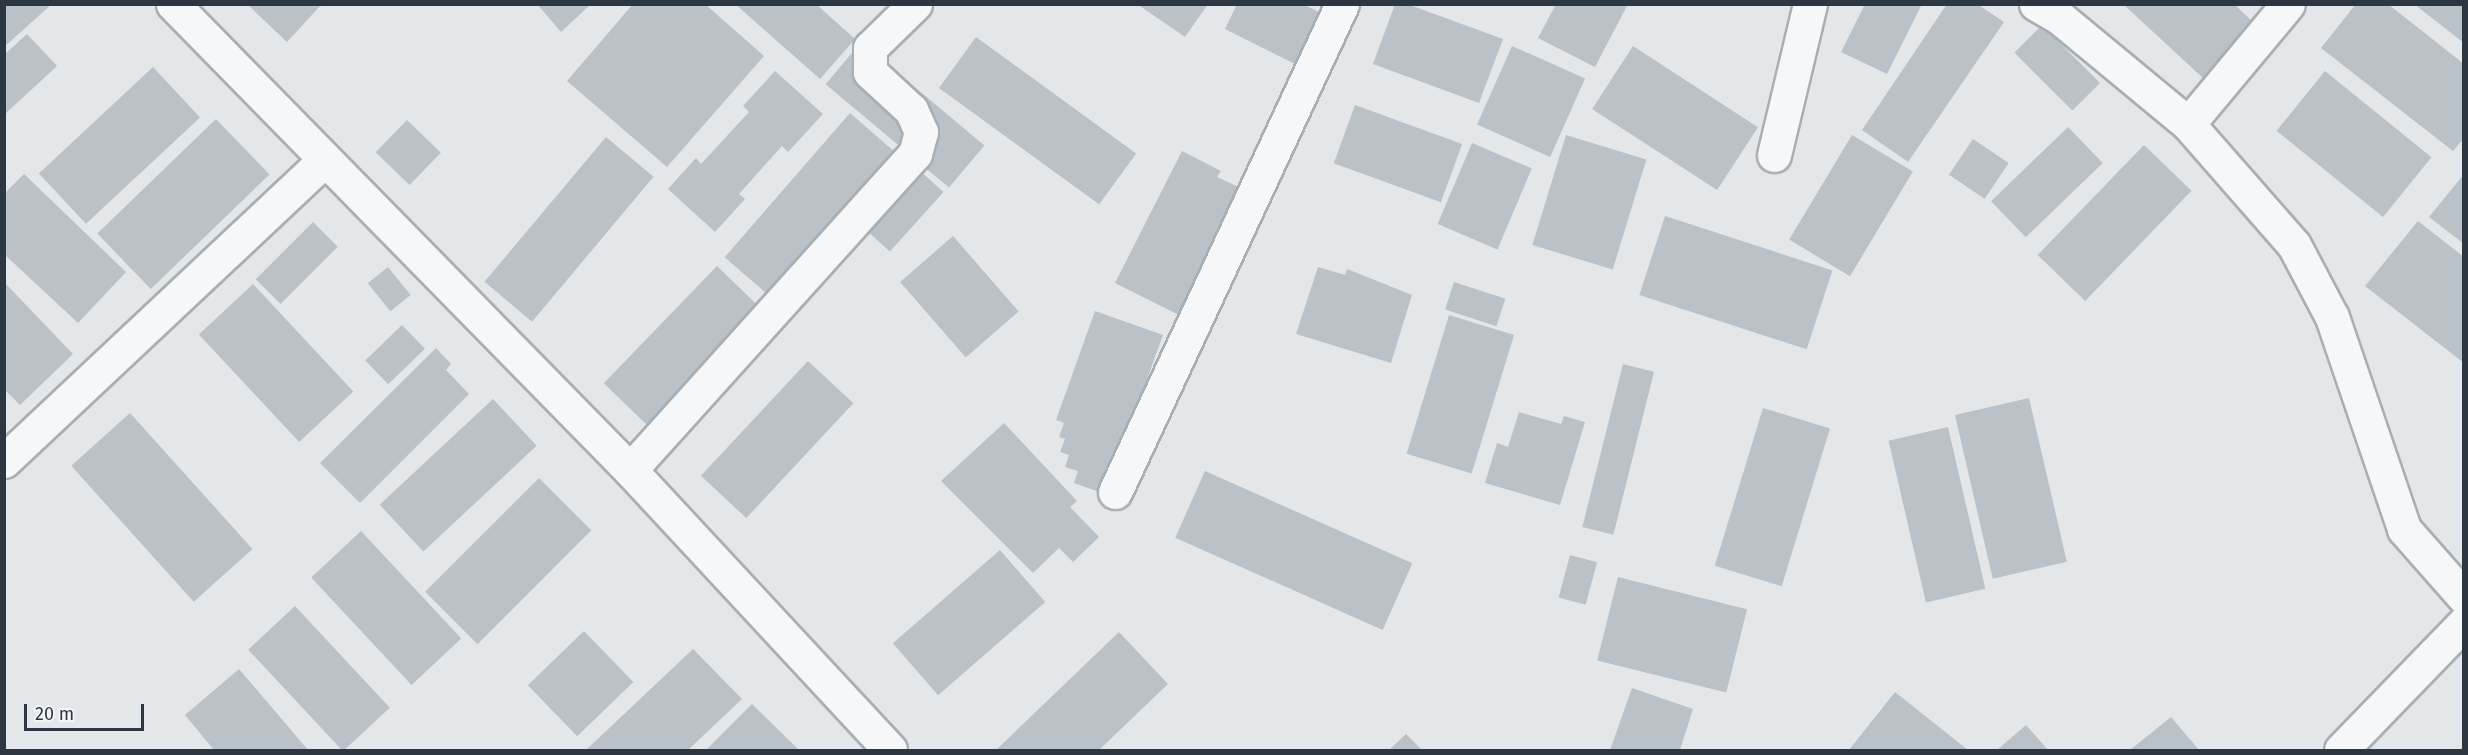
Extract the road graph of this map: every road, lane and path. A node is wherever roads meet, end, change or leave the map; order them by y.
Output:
1 (173, 4) edge
2 (915, 4) edge
3 (1342, 4) edge
4 (1810, 4) edge
5 (2036, 4) edge
6 (2288, 4) edge
7 (2188, 124) junction
8 (1774, 155) dead end
9 (325, 160) junction
10 (4, 461) edge
11 (630, 470) junction
12 (1115, 492) dead end
13 (2463, 597) edge
14 (2463, 623) edge
15 (890, 750) edge
16 (2341, 750) edge

1 - 9 street
2 - 11 street
3 - 12 street
4 - 8 street
5 - 7 street
6 - 7 street
7 - 13 street
9 - 10 street
9 - 11 street
11 - 15 street
14 - 16 street

